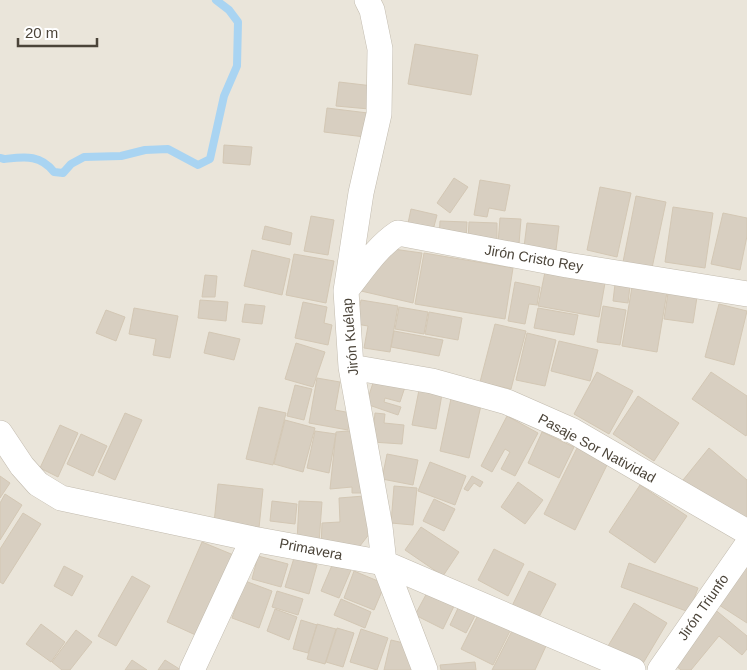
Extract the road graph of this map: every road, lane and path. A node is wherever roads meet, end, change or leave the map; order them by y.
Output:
1 (367, 0) edge
2 (346, 291) junction
3 (747, 294) edge
4 (351, 368) junction
5 (0, 433) edge
6 (747, 532) edge
7 (253, 539) junction
8 (747, 545) edge
9 (384, 563) junction
10 (192, 670) edge
11 (425, 670) edge
12 (633, 670) edge
13 (660, 670) edge

1 - 2 street, Jirón Kuélap
2 - 3 street, Jirón Cristo Rey
2 - 4 street, Jirón Kuélap
4 - 6 street, Pasaje Sor Natividad
4 - 9 street, Jirón Kuélap
5 - 7 street, Primavera
7 - 9 street, Primavera
7 - 10 street
8 - 13 street, Jirón Triunfo
9 - 11 street, Jirón Kuélap
9 - 12 street, Primavera

